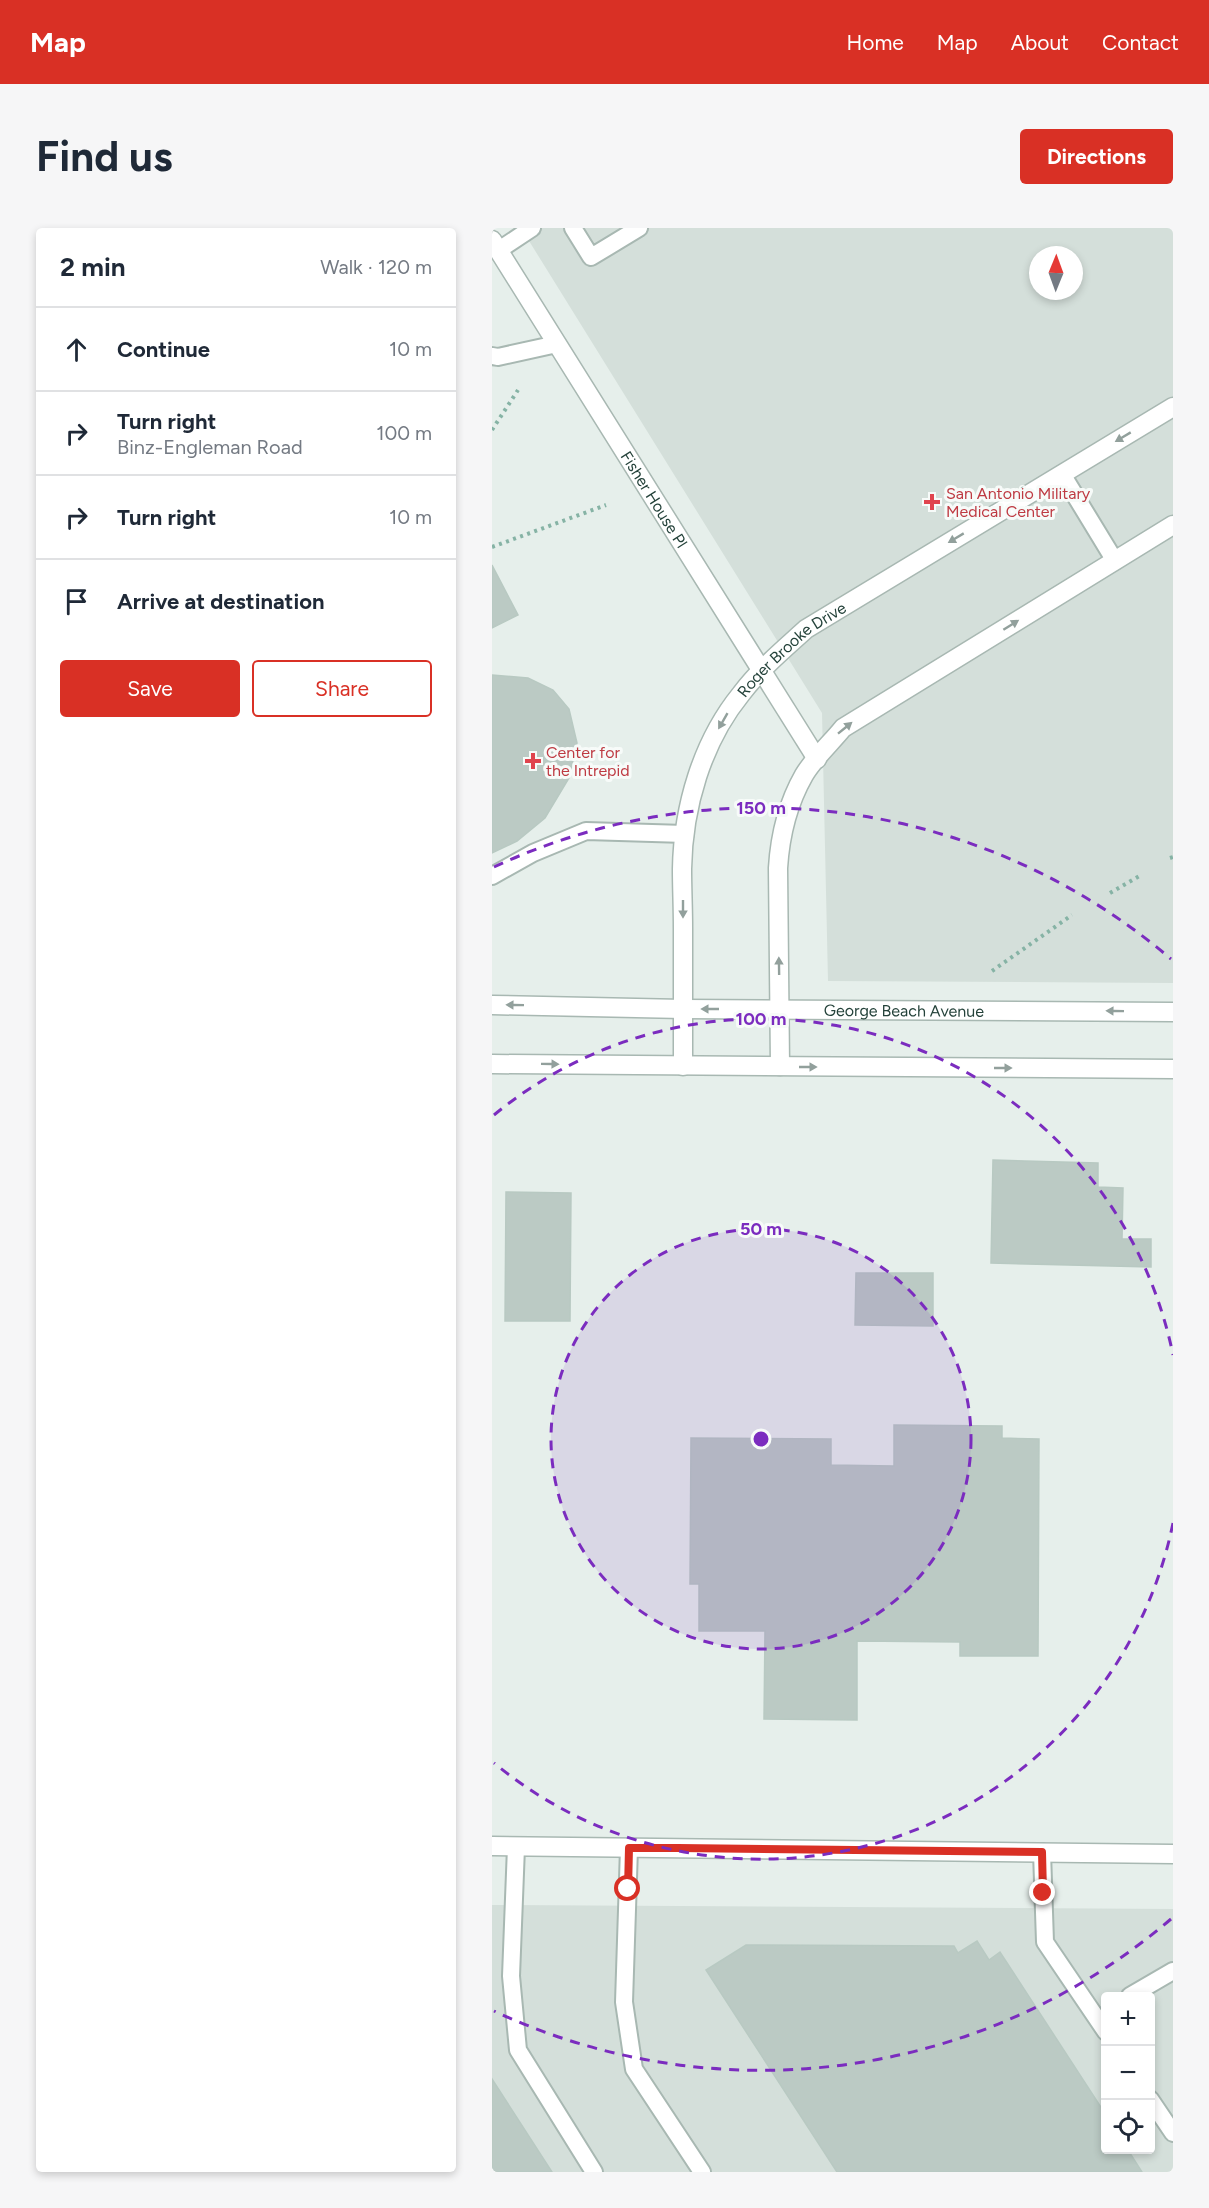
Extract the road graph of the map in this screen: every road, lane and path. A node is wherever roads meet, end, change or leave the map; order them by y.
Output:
1 (532, 228) edge
2 (573, 228) edge
3 (639, 228) edge
4 (495, 245) edge
5 (557, 344) junction
6 (492, 356) edge
7 (518, 390) dead end
8 (1173, 407) edge
9 (492, 430) edge
10 (1062, 474) junction
11 (606, 506) dead end
12 (1173, 525) edge
13 (492, 547) edge
14 (1115, 561) junction
15 (761, 669) junction
16 (817, 759) junction
17 (685, 834) junction
18 (1141, 875) dead end
19 (492, 876) edge
20 (1110, 893) dead end
21 (1072, 915) dead end
22 (992, 971) dead end
23 (492, 1005) edge
24 (779, 1008) junction
25 (683, 1009) junction
26 (1173, 1012) edge
27 (492, 1064) edge
28 (683, 1066) junction
29 (780, 1066) junction
30 (1173, 1069) edge
31 (492, 1846) edge
32 (516, 1846) junction
33 (629, 1848) junction
34 (1042, 1852) junction
35 (1173, 1854) edge
36 (1173, 1971) edge
37 (1137, 1992) edge
38 (1100, 2013) edge
39 (1151, 2100) edge
40 (1173, 2133) edge
41 (594, 2172) edge
42 (702, 2172) edge

1 - 4 lane
2 - 3 lane
4 - 5 street, Fisher House Pl
5 - 6 lane
5 - 15 street, Fisher House Pl
7 - 9 path
8 -> 10 street, Roger Brooke Drive
10 - 14 lane
10 -> 15 street, Roger Brooke Drive
11 - 13 path
12 - 14 street
16 -> 14 street
15 - 16 street, Fisher House Pl
15 -> 17 street, Roger Brooke Drive
24 -> 16 street
17 - 19 lane
17 -> 25 street, Roger Brooke Drive
18 - 20 path
21 - 22 path
25 -> 23 street, George Beach Avenue
24 -> 25 street, George Beach Avenue
26 -> 24 street, George Beach Avenue
24 - 29 street
25 - 28 street, Roger Brooke Drive
27 -> 28 street
28 - 29 street
29 -> 30 street
31 - 32 street
32 - 33 street
32 - 41 lane
33 - 34 street
33 - 42 lane
34 - 35 street
34 - 38 lane
36 - 37 lane
39 - 40 lane

